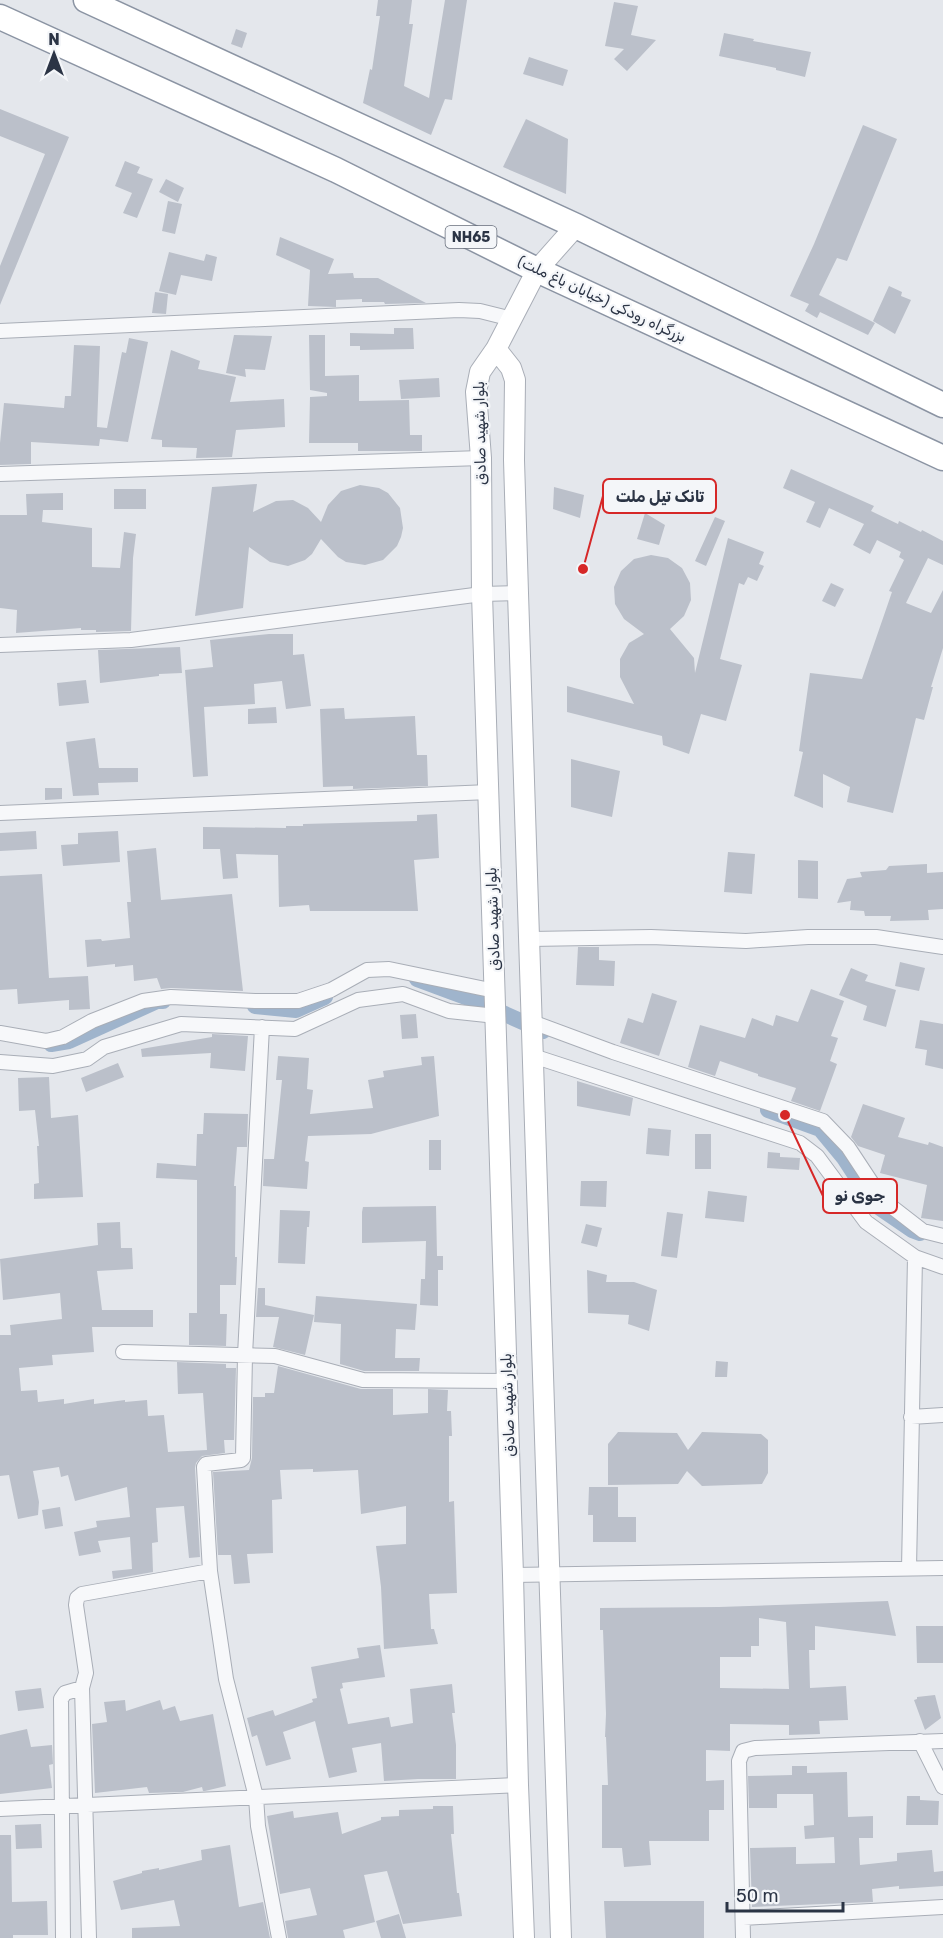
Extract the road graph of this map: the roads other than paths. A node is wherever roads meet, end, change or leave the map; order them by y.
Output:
1 (86, 0) edge
2 (0, 16) edge
3 (576, 226) junction
4 (537, 270) junction
5 (512, 319) junction
6 (0, 330) edge
7 (496, 349) junction
8 (943, 405) edge
9 (481, 458) junction
10 (943, 458) edge
11 (0, 474) edge
12 (518, 593) junction
13 (482, 594) junction
14 (0, 645) edge
15 (489, 792) junction
16 (0, 813) edge
17 (530, 939) junction
18 (943, 947) edge
19 (495, 992) junction
20 (496, 1016) junction
21 (532, 1022) junction
22 (262, 1027) junction
23 (0, 1033) edge
24 (533, 1056) junction
25 (0, 1062) edge
26 (943, 1236) edge
27 (915, 1257) junction
28 (943, 1267) edge
29 (123, 1352) dead end
30 (245, 1355) junction
31 (507, 1381) junction
32 (943, 1415) edge
33 (911, 1417) junction
34 (943, 1568) edge
35 (909, 1569) junction
36 (210, 1571) junction
37 (513, 1575) junction
38 (550, 1576) junction
39 (82, 1688) junction
40 (920, 1741) junction
41 (943, 1741) edge
42 (518, 1785) junction
43 (943, 1787) edge
44 (256, 1797) junction
45 (85, 1805) junction
46 (60, 1806) junction
47 (0, 1809) edge
48 (943, 1907) edge
49 (743, 1918) junction
50 (63, 1938) edge
51 (89, 1938) edge
52 (279, 1938) edge
53 (524, 1938) edge
54 (561, 1938) edge
55 (743, 1938) edge

1 - 3 highway
2 - 4 highway, بزرگراه رودکی (خیابان باغ ملت) / NH65
3 - 4 main road, بلوار شهید صادق
3 - 8 highway
4 - 5 main road, بلوار شهید صادق
4 - 10 highway, بزرگراه رودکی (خیابان باغ ملت) / NH65
5 - 6 street
5 - 7 main road, بلوار شهید صادق
7 - 9 main road, بلوار شهید صادق
7 - 12 main road
9 - 11 street
9 - 13 main road, بلوار شهید صادق
12 - 13 street
12 - 17 main road
13 - 14 street
13 - 15 main road, بلوار شهید صادق
15 - 16 street
15 - 19 main road, بلوار شهید صادق
17 - 18 street
17 - 21 main road
19 - 20 main road, بلوار شهید صادق
19 - 23 street
20 - 22 street
20 - 31 main road, بلوار شهید صادق
21 - 24 main road
21 - 26 street
22 - 25 street
22 - 30 street
24 - 27 street
24 - 38 main road
27 - 28 street
27 - 33 street
29 - 30 street
30 - 31 street
30 - 36 street
31 - 37 main road, بلوار شهید صادق
32 - 33 street
33 - 35 street
34 - 35 street
35 - 38 street
36 - 39 street
36 - 44 street
37 - 38 street
37 - 42 main road, بلوار شهید صادق
38 - 54 main road
39 - 45 street
39 - 46 street
40 - 41 street
40 - 43 street
40 - 49 street
42 - 44 street
42 - 53 main road, بلوار شهید صادق
44 - 45 street
44 - 52 street
45 - 46 street
45 - 51 street
46 - 47 street
46 - 50 street
48 - 49 street
49 - 55 street

